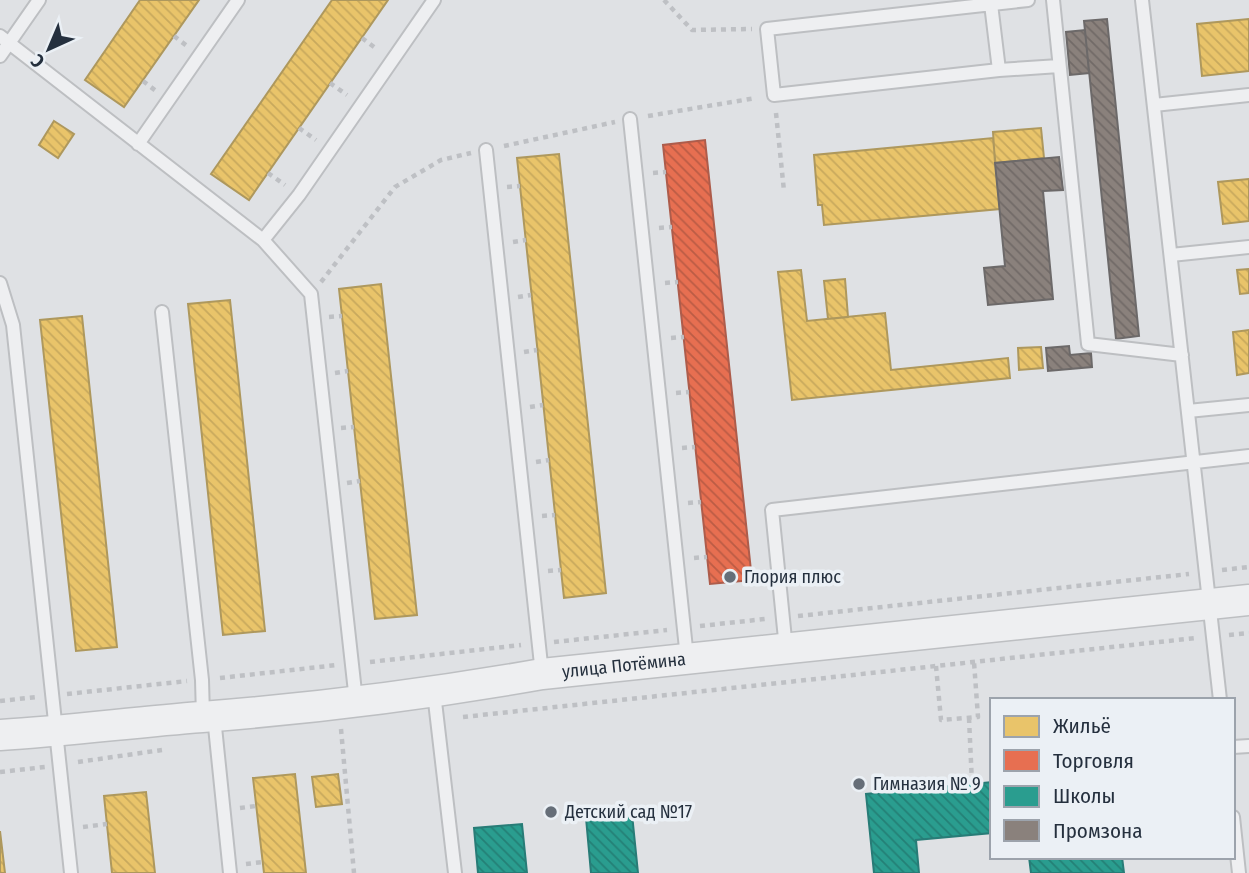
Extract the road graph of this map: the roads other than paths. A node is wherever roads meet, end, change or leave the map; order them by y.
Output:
1 (39, 0) edge
2 (238, 0) edge
3 (434, 0) edge
4 (1028, 0) edge
5 (1053, 0) edge
6 (1142, 0) edge
7 (991, 4) junction
8 (4, 39) edge
9 (0, 56) edge
10 (1059, 66) junction
11 (999, 70) junction
12 (1249, 95) edge
13 (1154, 105) junction
14 (630, 119) road end
15 (138, 144) junction
16 (486, 150) road end
17 (263, 240) junction
18 (1249, 247) edge
19 (1171, 255) junction
20 (0, 283) edge
21 (162, 312) dead end
22 (1182, 355) junction
23 (1249, 405) edge
24 (1188, 411) junction
25 (1249, 456) edge
26 (1194, 463) junction
27 (1249, 600) edge
28 (1210, 604) junction
29 (786, 649) junction
30 (687, 659) junction
31 (542, 674) junction
32 (1220, 698) edge
33 (356, 702) junction
34 (436, 706) junction
35 (209, 716) junction
36 (56, 732) junction
37 (0, 735) edge
38 (1235, 833) edge
39 (71, 873) edge
40 (230, 873) edge
41 (455, 873) edge
42 (1240, 873) edge

1 - 8 lane
2 - 15 lane
3 - 17 lane
4 - 7 lane
5 - 10 lane
6 - 13 lane
7 - 11 lane
7 - 11 lane
8 - 9 lane
8 - 15 lane
10 - 11 lane
10 - 22 lane
12 - 13 lane
13 - 19 lane
14 - 30 lane
15 - 17 lane
16 - 31 lane
17 - 33 lane
18 - 19 lane
19 - 22 lane
20 - 36 lane
21 - 35 lane
22 - 24 lane
23 - 24 lane
24 - 26 lane
25 - 26 lane
26 - 28 lane
26 - 29 lane
27 - 28 street, улица Потёмина
28 - 29 street, улица Потёмина
28 - 32 lane
29 - 30 street, улица Потёмина
30 - 31 street, улица Потёмина
31 - 34 street, улица Потёмина
33 - 34 street, улица Потёмина
33 - 35 street, улица Потёмина
34 - 41 lane
35 - 36 street, улица Потёмина
35 - 40 lane
36 - 37 street, улица Потёмина
36 - 39 lane
38 - 42 lane

